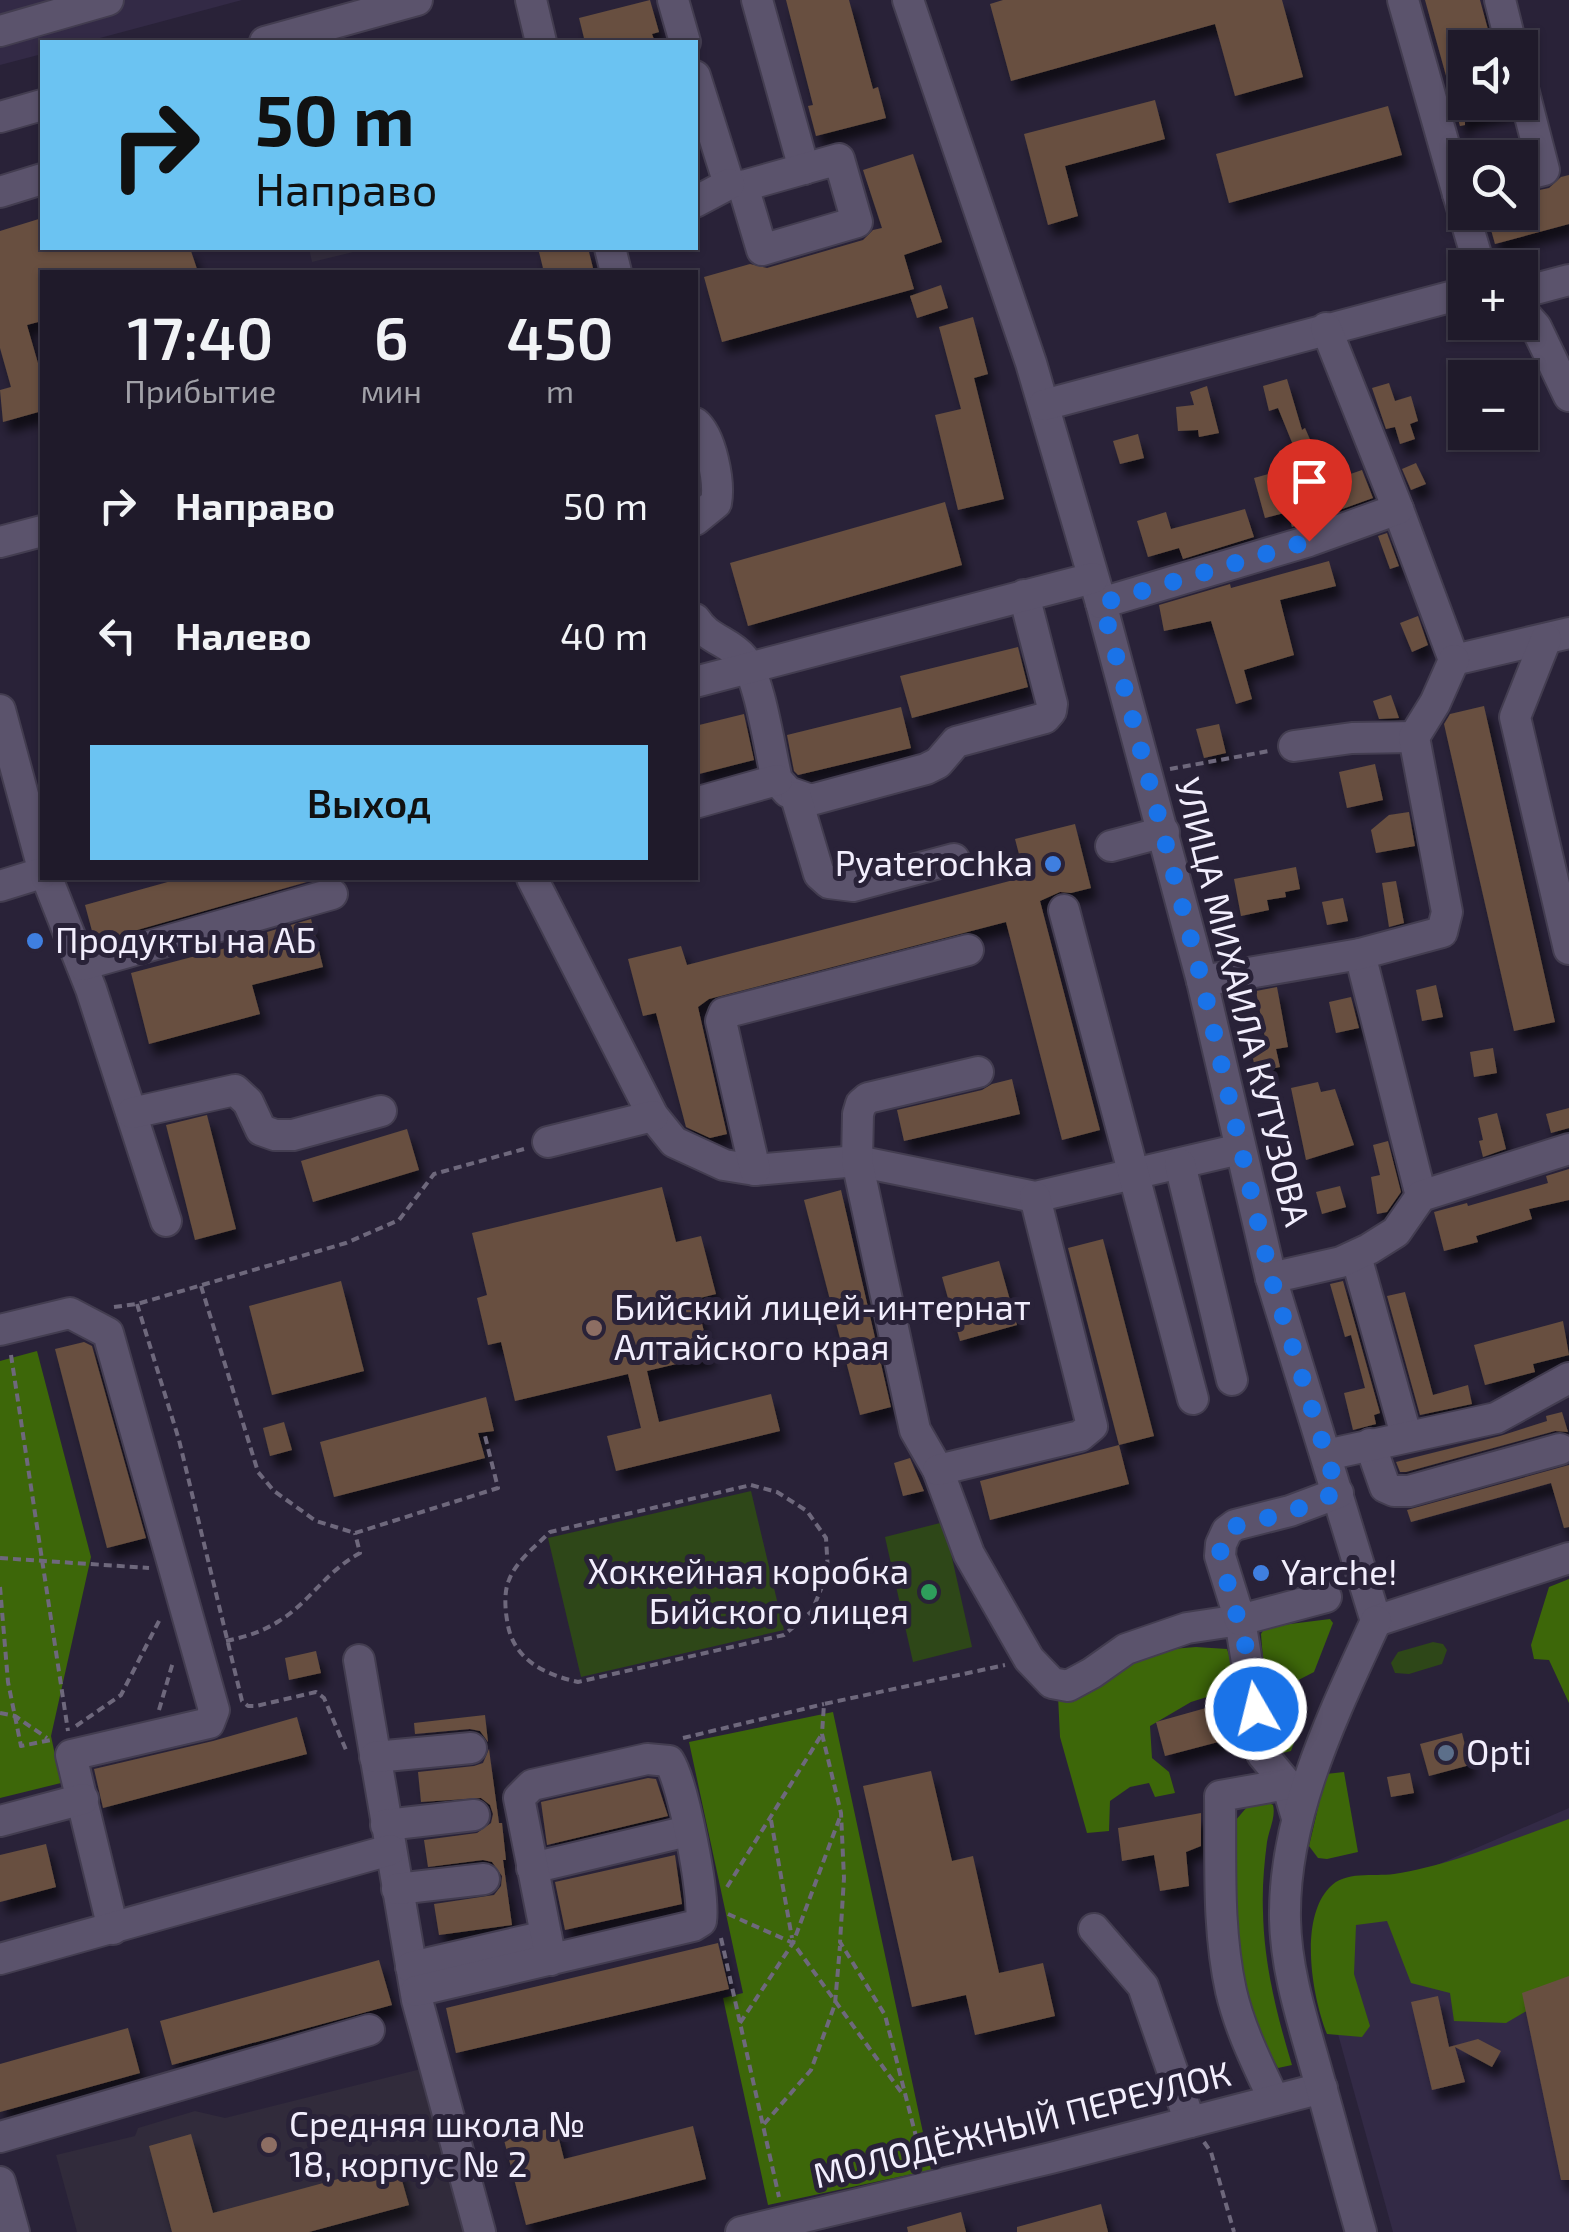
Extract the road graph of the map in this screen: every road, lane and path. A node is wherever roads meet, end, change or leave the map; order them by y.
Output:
1 (108, 0) edge
2 (417, 0) edge
3 (530, 0) edge
4 (673, 0) edge
5 (757, 0) edge
6 (908, 0) edge
7 (1403, 0) edge
8 (1500, 0) edge
9 (357, 30) edge
10 (1508, 30) edge
11 (0, 32) edge
12 (280, 40) edge
13 (541, 40) edge
14 (685, 40) edge
15 (698, 84) edge
16 (40, 106) edge
17 (0, 117) edge
18 (1531, 120) edge
19 (1448, 147) edge
20 (804, 169) junction
21 (1544, 170) edge
22 (40, 180) edge
23 (736, 185) junction
24 (0, 192) edge
25 (698, 201) edge
26 (1569, 280) edge
27 (1538, 288) edge
28 (1448, 297) edge
29 (1326, 328) junction
30 (1538, 330) edge
31 (1569, 396) edge
32 (1044, 405) junction
33 (698, 424) edge
34 (1398, 509) junction
35 (698, 518) edge
36 (40, 532) edge
37 (0, 542) edge
38 (1097, 590) junction
39 (1024, 595) junction
40 (698, 625) edge
41 (1558, 636) edge
42 (1454, 660) junction
43 (751, 668) junction
44 (698, 681) edge
45 (0, 710) edge
46 (1414, 737) junction
47 (1294, 746) joint
48 (1148, 772) junction
49 (787, 789) junction
50 (698, 803) edge
51 (1164, 832) junction
52 (1111, 846) dead end
53 (40, 858) edge
54 (954, 859) dead end
55 (40, 876) edge
56 (46, 880) edge
57 (533, 880) edge
58 (0, 886) edge
59 (332, 894) dead end
60 (1064, 910) dead end
61 (1569, 949) edge
62 (968, 950) dead end
63 (1360, 954) junction
64 (82, 965) junction
65 (1202, 981) junction
66 (978, 1072) dead end
67 (380, 1111) dead end
68 (132, 1113) junction
69 (654, 1116) junction
70 (548, 1142) joint
71 (1240, 1149) junction
72 (1569, 1149) edge
73 (857, 1161) junction
74 (1180, 1164) junction
75 (755, 1170) junction
76 (1135, 1174) junction
77 (1421, 1196) junction
78 (1035, 1197) junction
79 (166, 1221) dead end
80 (1356, 1256) junction
81 (1271, 1278) junction
82 (202, 1286) junction
83 (137, 1304) junction
84 (70, 1312) junction
85 (4, 1329) edge
86 (1569, 1378) edge
87 (1232, 1380) dead end
88 (1193, 1399) dead end
89 (484, 1432) dead end
90 (1406, 1436) junction
91 (1370, 1444) junction
92 (1560, 1449) dead end
93 (1326, 1454) junction
94 (938, 1470) junction
95 (1338, 1492) junction
96 (356, 1533) junction
97 (826, 1538) joint
98 (0, 1558) edge
99 (1569, 1558) edge
100 (42, 1562) junction
101 (0, 1586) edge
102 (184, 1595) junction
103 (1326, 1597) dead end
104 (1240, 1620) junction
105 (1376, 1620) junction
106 (226, 1642) junction
107 (359, 1660) dead end
108 (1030, 1660) junction
109 (824, 1704) junction
110 (0, 1713) edge
111 (15, 1716) junction
112 (822, 1734) junction
113 (151, 1736) junction
114 (682, 1738) dead end
115 (63, 1742) junction
116 (471, 1748) dead end
117 (360, 1753) junction
118 (1287, 1784) junction
119 (83, 1799) junction
120 (841, 1813) junction
121 (474, 1815) dead end
122 (771, 1818) junction
123 (1298, 1818) junction
124 (0, 1821) edge
125 (688, 1831) junction
126 (388, 1838) junction
127 (532, 1868) junction
128 (484, 1879) dead end
129 (397, 1889) junction
130 (723, 1892) dead end
131 (714, 1908) dead end
132 (1094, 1928) dead end
133 (113, 1929) junction
134 (721, 1936) dead end
135 (840, 1942) junction
136 (793, 1943) junction
137 (549, 1948) junction
138 (0, 1960) edge
139 (413, 1979) junction
140 (835, 2004) junction
141 (740, 2023) junction
142 (369, 2030) dead end
143 (1322, 2088) junction
144 (1274, 2100) junction
145 (908, 2102) junction
146 (1190, 2122) junction
147 (764, 2124) junction
148 (0, 2138) edge
149 (0, 2182) edge
150 (928, 2187) junction
151 (786, 2227) edge
152 (14, 2232) edge
153 (480, 2232) edge
154 (740, 2232) edge
155 (1234, 2232) edge
156 (1361, 2232) edge

1 - 11 street
2 - 9 street
3 - 13 street
4 - 14 street
5 - 20 street
6 - 32 street, УЛИЦА МИХАИЛА КУТУЗОВА
7 - 19 street
8 - 10 street
9 - 12 street
15 - 23 street
16 - 17 street
18 - 21 street
20 - 23 street
20 - 23 street
22 - 24 street
23 - 25 street
26 - 27 street
28 - 29 street
29 - 32 street
29 - 34 street
30 - 31 street
32 - 38 street, УЛИЦА МИХАИЛА КУТУЗОВА
33 - 35 street
34 - 38 street
34 - 42 street
36 - 37 street
38 - 39 street
38 - 48 street, УЛИЦА МИХАИЛА КУТУЗОВА
39 - 43 street
39 - 49 street
40 - 43 street
41 - 42 street
41 - 61 street
42 - 46 street
43 - 44 street
43 - 49 street
45 - 53 street
46 - 47 street
46 - 63 street
47 - 48 path
48 - 51 street, УЛИЦА МИХАИЛА КУТУЗОВА
49 - 50 street
49 - 54 street
51 - 52 street
51 - 65 street, УЛИЦА МИХАИЛА КУТУЗОВА
55 - 58 street
56 - 64 street
57 - 69 street
59 - 64 street
60 - 76 street
62 - 75 street
63 - 65 street
63 - 77 street
64 - 68 street
65 - 71 street, УЛИЦА МИХАИЛА КУТУЗОВА
66 - 73 street
67 - 68 street
68 - 79 street
69 - 70 street
69 - 75 street
70 - 82 path
71 - 74 street
71 - 81 street, УЛИЦА МИХАИЛА КУТУЗОВА
72 - 77 street
73 - 75 street
73 - 78 street
73 - 94 street
74 - 76 street
74 - 87 street
76 - 78 street
76 - 88 street
77 - 80 street
78 - 94 street
80 - 81 street
80 - 90 street
81 - 93 street, УЛИЦА МИХАИЛА КУТУЗОВА
82 - 83 path
82 - 96 path
83 - 84 path
83 - 106 path
84 - 85 street
84 - 102 street
85 - 100 path
86 - 90 street
89 - 96 path
90 - 91 street
91 - 92 street
91 - 93 street
93 - 95 street, УЛИЦА МИХАИЛА КУТУЗОВА
94 - 108 street
95 - 104 street
95 - 105 street, УЛИЦА МИХАИЛА КУТУЗОВА
96 - 106 path
97 - 97 path
98 - 100 path
99 - 105 street
100 - 102 path
100 - 115 path
101 - 111 path
102 - 113 path
102 - 113 street
102 - 115 path
103 - 104 street
104 - 108 street
104 - 118 street
105 - 123 street
106 - 117 path
107 - 117 street
108 - 109 path
109 - 112 path
109 - 114 path
110 - 111 path
111 - 115 path
111 - 115 path
112 - 120 path
112 - 122 path
113 - 115 street
115 - 119 street
116 - 117 street
117 - 126 street
118 - 123 street
118 - 144 street
119 - 124 street
119 - 133 street
120 - 135 path
120 - 136 path
121 - 126 street
122 - 130 path
122 - 136 path
123 - 143 street
125 - 127 street
125 - 127 street
125 - 137 street
126 - 129 street
126 - 133 street
127 - 137 street
128 - 129 street
129 - 139 street
131 - 136 path
132 - 146 street
133 - 138 street
134 - 141 path
135 - 140 path
135 - 145 path
136 - 140 path
136 - 141 path
137 - 139 street
139 - 153 street
140 - 145 path
140 - 147 path
141 - 147 path
142 - 148 street
143 - 144 street, МОЛОДЁЖНЫЙ ПЕРЕУЛОК
143 - 156 street
144 - 146 street, МОЛОДЁЖНЫЙ ПЕРЕУЛОК
145 - 150 path
146 - 150 street, МОЛОДЁЖНЫЙ ПЕРЕУЛОК
146 - 155 path
147 - 151 path
149 - 152 street
150 - 151 street, МОЛОДЁЖНЫЙ ПЕРЕУЛОК
151 - 154 street, МОЛОДЁЖНЫЙ ПЕРЕУЛОК

